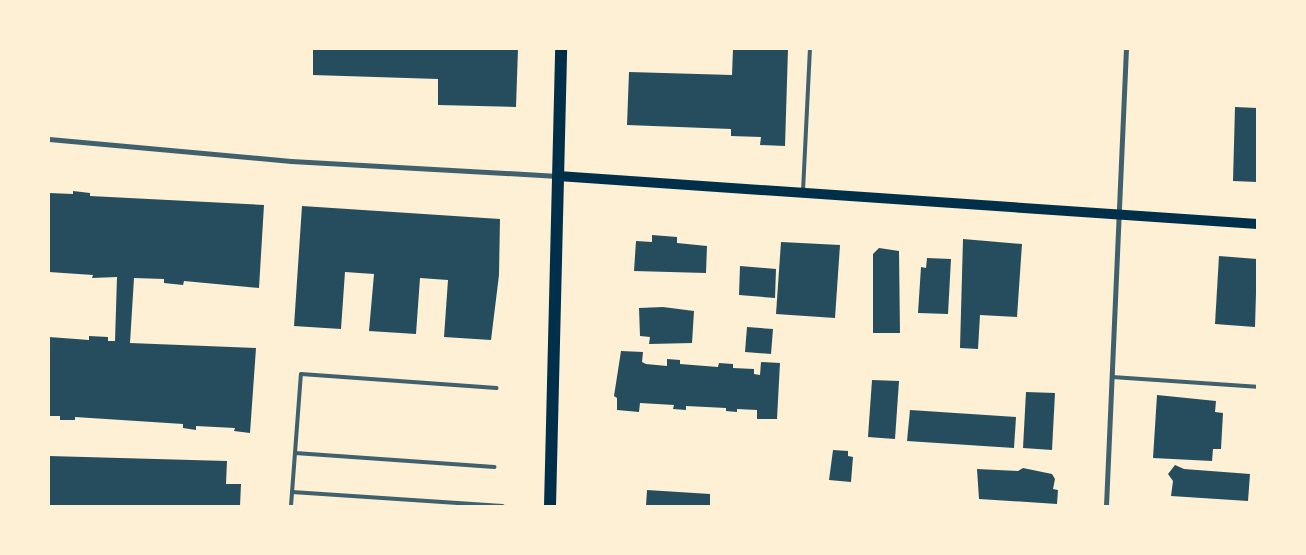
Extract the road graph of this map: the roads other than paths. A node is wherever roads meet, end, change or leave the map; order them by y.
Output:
1 (561, 49) edge
2 (810, 49) edge
3 (1126, 49) edge
4 (49, 139) edge
5 (558, 176) junction
6 (803, 194) junction
7 (1121, 216) junction
8 (1257, 224) edge
9 (1112, 377) junction
10 (1257, 387) edge
11 (496, 388) dead end
12 (295, 453) junction
13 (495, 467) dead end
14 (292, 492) junction
15 (292, 506) edge
16 (503, 506) edge
17 (550, 506) edge
18 (1106, 506) edge

1 - 5 main road
2 - 6 lane
3 - 7 street
4 - 5 street
5 - 6 main road
5 - 17 main road
6 - 7 main road
7 - 8 main road
7 - 9 street
9 - 10 lane
9 - 18 street
11 - 12 lane
12 - 13 lane
12 - 14 lane
14 - 15 lane
14 - 16 lane

